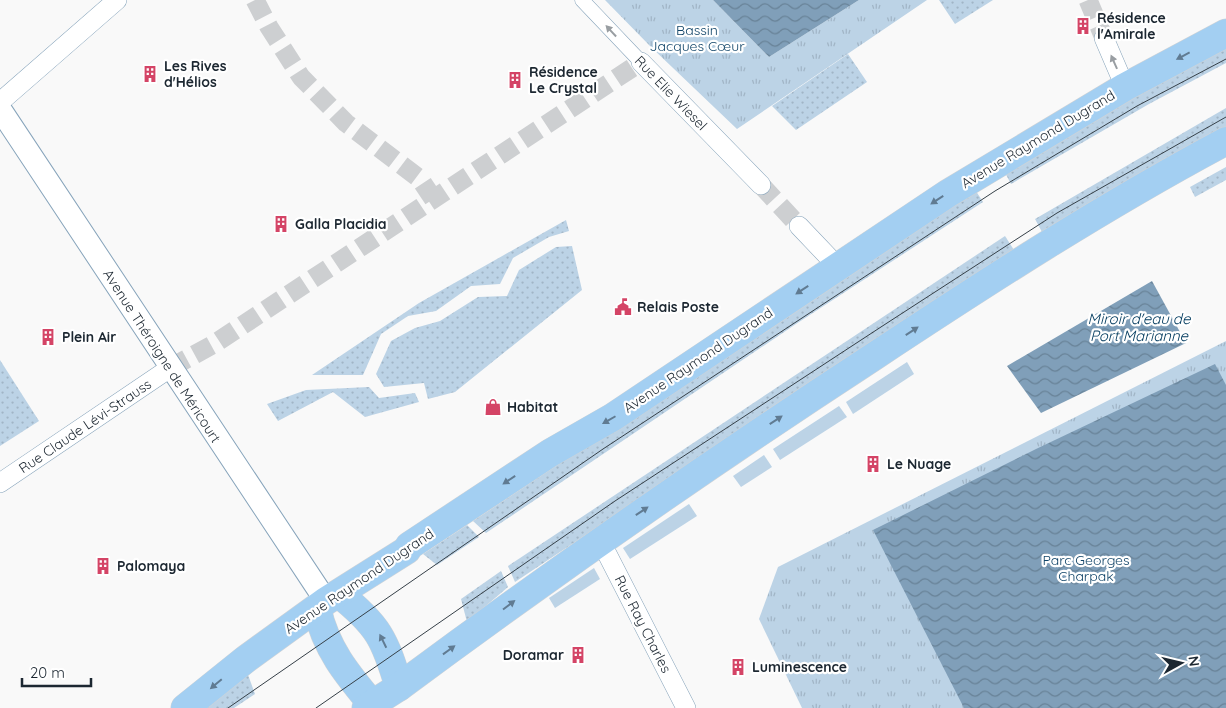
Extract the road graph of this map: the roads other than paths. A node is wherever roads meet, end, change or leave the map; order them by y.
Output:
1 (117, 0) edge
2 (582, 0) edge
3 (1226, 33) edge
4 (1104, 38) tunnel mouth
5 (641, 62) joint
6 (1125, 87) junction
7 (0, 102) edge
8 (0, 109) edge
9 (1226, 141) edge
10 (761, 185) tunnel mouth
11 (799, 226) tunnel mouth
12 (838, 267) junction
13 (170, 368) junction
14 (0, 483) edge
15 (600, 540) junction
16 (327, 601) junction
17 (382, 701) edge
18 (185, 708) edge
19 (686, 708) edge

1 - 7 street
5 -> 2 street, Rue Elie Wiesel
3 -> 6 main road, Avenue Raymond Dugrand
6 -> 4 street
5 - 10 street, Rue Elie Wiesel
6 -> 12 main road, Avenue Raymond Dugrand
8 - 13 street, Avenue Théroigne de Méricourt
15 -> 9 main road
11 - 12 street
12 -> 16 main road, Avenue Raymond Dugrand
13 - 14 street, Rue Claude Lévi-Strauss
13 - 16 street, Avenue Théroigne de Méricourt
17 -> 15 main road
15 - 19 street, Rue Ray Charles
16 - 17 main road
17 -> 16 main road
16 -> 18 main road, Avenue Raymond Dugrand

